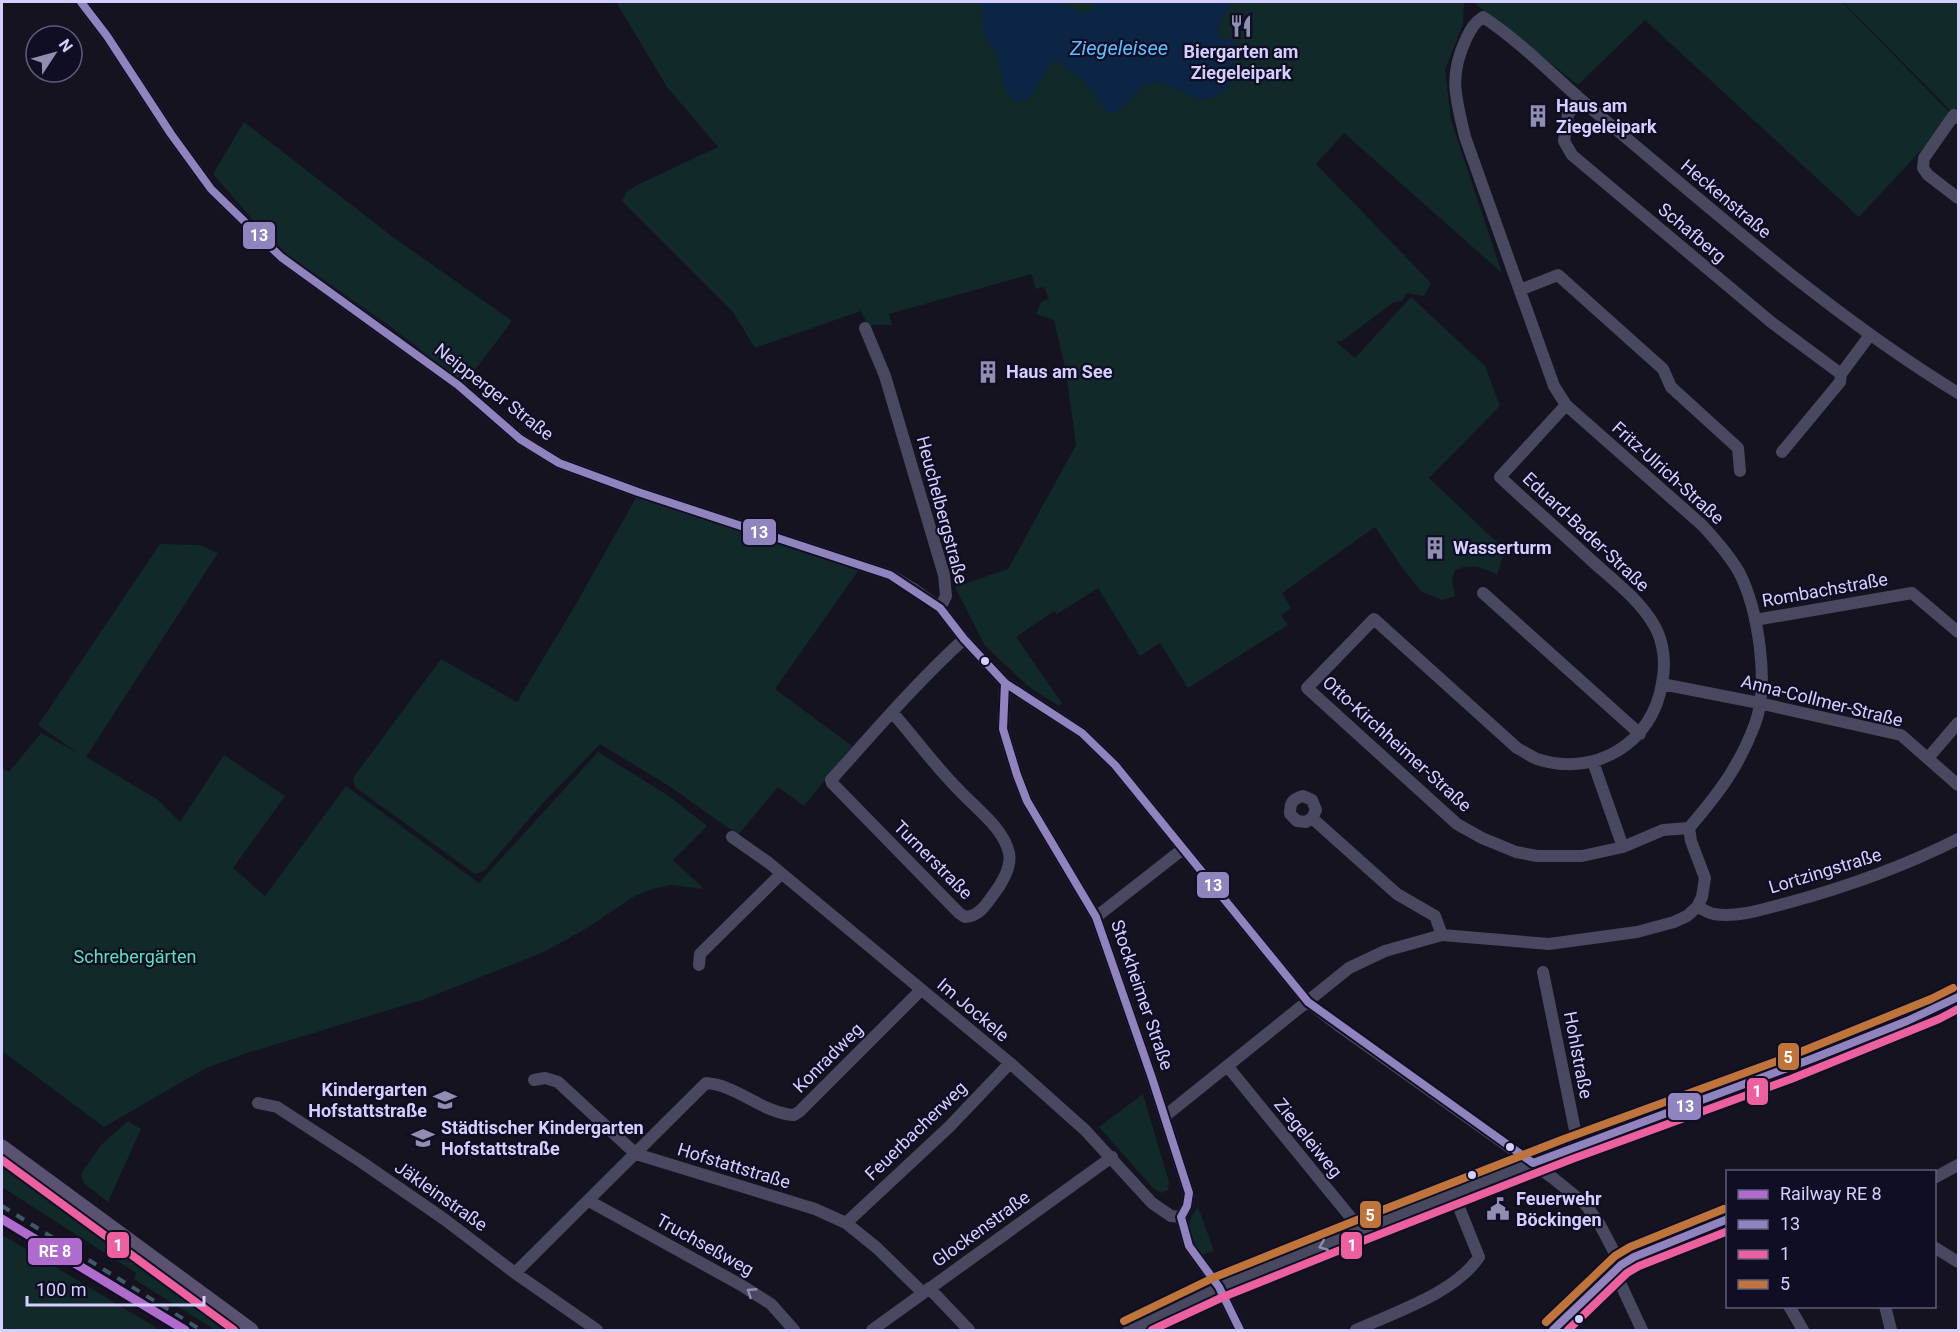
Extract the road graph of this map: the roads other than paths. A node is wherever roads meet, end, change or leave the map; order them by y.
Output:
1 (81, 2) edge
2 (1483, 17) joint
3 (1580, 99) junction
4 (1959, 118) edge
5 (1959, 198) edge
6 (1520, 290) junction
7 (865, 328) dead end
8 (1870, 335) junction
9 (1841, 374) junction
10 (1959, 393) edge
11 (1566, 405) junction
12 (1782, 452) dead end
13 (1740, 471) dead end
14 (1482, 593) dead end
15 (940, 608) junction
16 (1374, 619) joint
17 (1755, 620) junction
18 (1959, 633) edge
19 (964, 639) junction
20 (1005, 683) junction
21 (1662, 684) junction
22 (1759, 703) junction
23 (892, 712) junction
24 (1959, 723) edge
25 (1640, 734) junction
26 (1928, 758) junction
27 (1593, 762) junction
28 (1959, 785) edge
29 (1312, 818) dead end
30 (1689, 828) junction
31 (732, 837) dead end
32 (1959, 839) edge
33 (1623, 848) junction
34 (1183, 849) junction
35 (781, 874) junction
36 (1697, 907) junction
37 (1096, 917) junction
38 (1442, 935) junction
39 (699, 965) dead end
40 (1543, 972) dead end
41 (921, 990) junction
42 (1959, 997) edge
43 (1308, 1002) junction
44 (1010, 1063) junction
45 (1228, 1067) junction
46 (534, 1080) dead end
47 (258, 1103) dead end
48 (1165, 1116) junction
49 (1578, 1145) junction
50 (2, 1147) edge
51 (636, 1154) junction
52 (1112, 1157) junction
53 (1533, 1163) junction
54 (1959, 1166) edge
55 (1936, 1178) edge
56 (1454, 1195) junction
57 (589, 1201) junction
58 (1181, 1217) junction
59 (1726, 1220) edge
60 (846, 1223) junction
61 (1361, 1230) junction
62 (1936, 1248) edge
63 (1959, 1262) edge
64 (1618, 1269) junction
65 (515, 1273) junction
66 (1219, 1287) junction
67 (926, 1291) junction
68 (1790, 1308) edge
69 (1886, 1308) edge
70 (250, 1330) edge
71 (597, 1330) edge
72 (795, 1330) edge
73 (872, 1330) edge
74 (969, 1330) edge
75 (1129, 1330) edge
76 (1240, 1330) edge
77 (1356, 1330) edge
78 (1553, 1330) edge
79 (1642, 1330) edge
80 (1803, 1330) edge
81 (1891, 1330) edge

1 - 15 street, Neipperger Straße
2 - 3 street, Heckenstraße
2 - 6 street, Fritz-Ulrich-Straße
3 - 8 street, Heckenstraße
3 - 9 street, Schafberg
4 - 5 street
6 - 11 street, Fritz-Ulrich-Straße
6 - 13 street
7 - 15 street, Heuchelbergstraße
8 - 9 street
8 - 10 street, Heckenstraße
9 - 12 street
11 - 17 street, Fritz-Ulrich-Straße
11 - 21 street, Eduard-Bader-Straße
14 - 25 street
15 - 19 street, Heuchelbergstraße
16 - 27 street, Eduard-Bader-Straße
16 - 33 street, Otto-Kirchheimer-Straße
17 - 18 street, Rombachstraße
17 - 22 street, Fritz-Ulrich-Straße
19 - 20 street, Heuchelbergstraße
19 - 23 street, Turnerstraße
20 - 34 street, Heuchelbergstraße
20 - 37 street, Stockheimer Straße
21 - 22 street, Anna-Collmer-Straße
21 - 25 street, Eduard-Bader-Straße
22 - 26 street, Anna-Collmer-Straße
22 - 30 street, Fritz-Ulrich-Straße
23 - 23 street, Turnerstraße
24 - 26 street
25 - 27 street, Eduard-Bader-Straße
26 - 28 street, Anna-Collmer-Straße
27 - 33 street
29 - 38 street
30 - 33 street, Otto-Kirchheimer-Straße
30 - 36 street
31 - 35 street, Im Jockele
32 - 36 street, Lortzingstraße
34 - 37 street
34 - 43 street, Heuchelbergstraße
35 - 39 street
35 - 41 street, Im Jockele
36 - 38 street
37 - 48 street, Stockheimer Straße
38 - 43 street
40 - 49 street, Hohlstraße
41 - 44 street, Im Jockele
41 - 51 street, Konradweg
42 - 49 street
43 - 45 street
43 - 53 street, Heuchelbergstraße
44 - 52 street, Im Jockele
44 - 60 street, Feuerbacherweg
45 - 48 street
45 - 61 street, Ziegeleiweg
46 - 51 street, Hofstattstraße
47 - 65 street, Jäkleinstraße
48 - 58 street, Stockheimer Straße
49 - 53 street
50 - 70 main road
51 - 57 street
51 - 60 street, Hofstattstraße
52 - 58 street, Im Jockele
52 - 67 street, Glockenstraße
53 - 56 street
53 - 64 street
54 - 55 street
56 - 61 street
56 - 77 street
57 - 65 street
72 -> 57 street, Truchseßweg
58 - 66 street
59 - 64 street
60 - 67 street, Hofstattstraße
61 -> 66 street
62 - 63 street
64 - 78 street
64 - 79 street
65 - 71 street, Jäkleinstraße
66 - 75 street
66 - 76 street
67 - 73 street, Glockenstraße
67 - 74 street, Hofstattstraße
68 - 80 street
69 - 81 street

